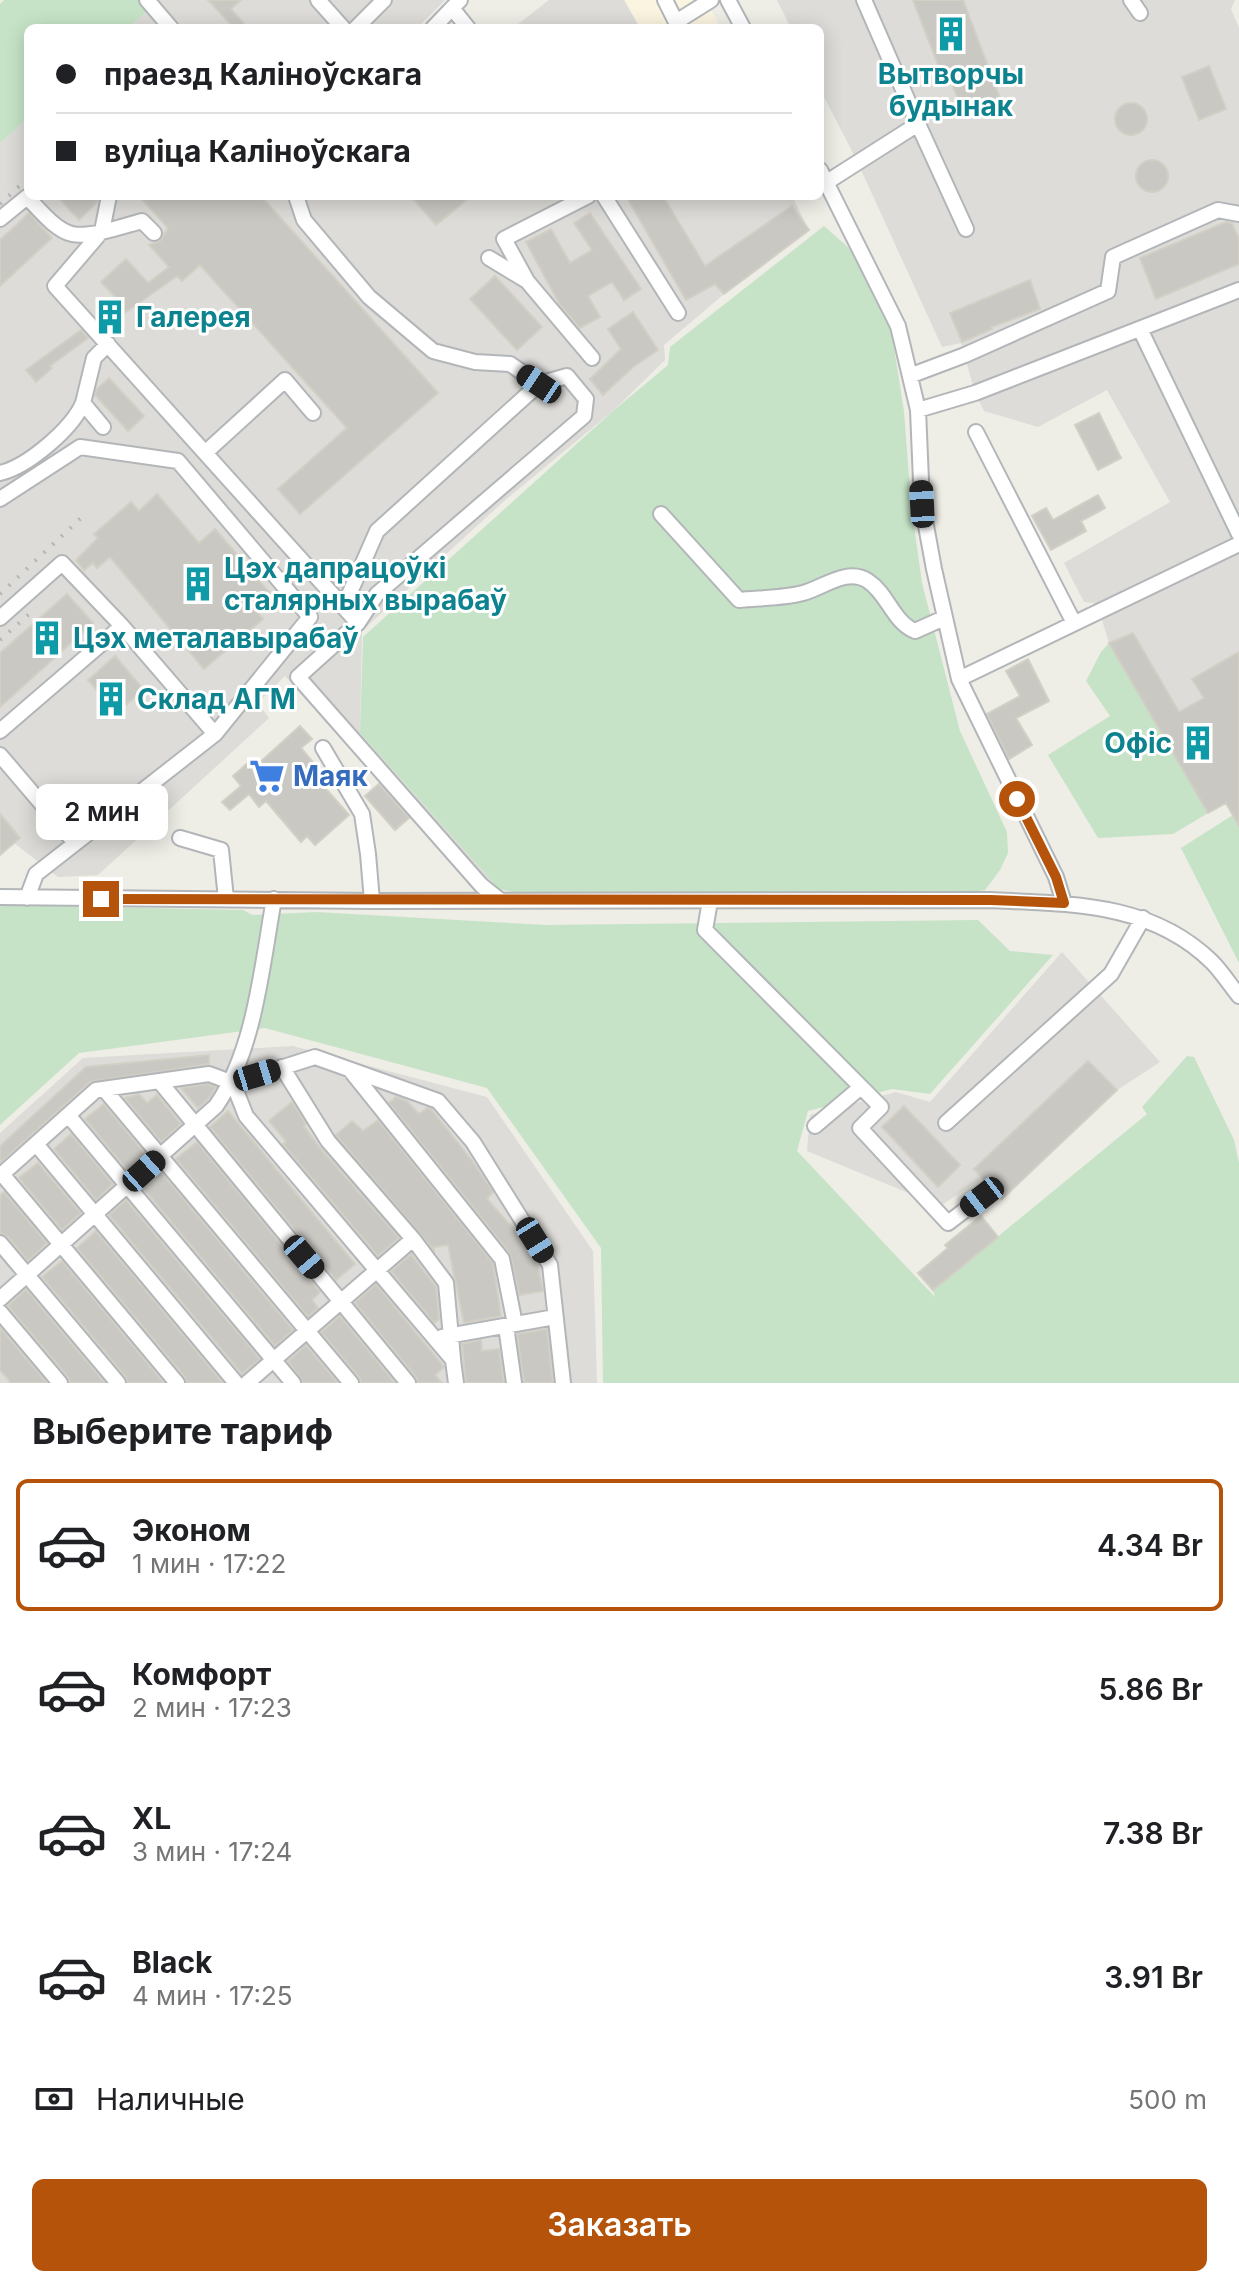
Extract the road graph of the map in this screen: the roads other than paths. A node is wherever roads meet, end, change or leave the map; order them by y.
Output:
1 (147, 0) edge
2 (318, 0) edge
3 (384, 0) edge
4 (665, 0) edge
5 (711, 0) edge
6 (728, 0) edge
7 (864, 0) edge
8 (1131, 0) edge
9 (456, 4) edge
10 (1140, 13) dead end
11 (168, 24) edge
12 (339, 24) edge
13 (360, 24) edge
14 (437, 24) edge
15 (466, 24) edge
16 (677, 24) edge
17 (678, 24) edge
18 (741, 24) edge
19 (918, 124) junction
20 (824, 176) edge
21 (24, 199) edge
22 (30, 200) edge
23 (108, 200) edge
24 (297, 200) edge
25 (580, 200) edge
26 (607, 200) edge
27 (1239, 214) edge
28 (0, 219) edge
29 (966, 229) dead end
30 (102, 231) junction
31 (154, 233) dead end
32 (489, 258) dead end
33 (527, 281) junction
34 (1239, 290) edge
35 (678, 313) dead end
36 (1140, 329) junction
37 (108, 344) junction
38 (592, 358) dead end
39 (912, 375) junction
40 (539, 384) junction
41 (83, 403) junction
42 (918, 410) junction
43 (313, 413) dead end
44 (103, 427) dead end
45 (976, 432) dead end
46 (206, 452) junction
47 (0, 473) edge
48 (0, 499) edge
49 (661, 514) dead end
50 (1239, 534) edge
51 (1239, 544) edge
52 (344, 606) junction
53 (0, 618) edge
54 (944, 618) junction
55 (358, 623) junction
56 (1074, 623) junction
57 (122, 626) junction
58 (959, 679) junction
59 (0, 731) edge
60 (215, 734) junction
61 (323, 748) dead end
62 (0, 755) edge
63 (180, 838) dead end
64 (75, 843) junction
65 (0, 897) edge
66 (27, 898) junction
67 (226, 899) junction
68 (274, 899) junction
69 (372, 901) junction
70 (501, 901) junction
71 (710, 901) junction
72 (1064, 903) junction
73 (1143, 918) junction
74 (1239, 996) edge
75 (282, 1067) junction
76 (351, 1071) junction
77 (160, 1082) junction
78 (233, 1083) junction
79 (861, 1087) junction
80 (104, 1089) junction
81 (68, 1115) junction
82 (946, 1123) dead end
83 (195, 1124) junction
84 (815, 1126) dead end
85 (36, 1144) junction
86 (160, 1156) junction
87 (1, 1175) edge
88 (127, 1185) junction
89 (982, 1197) dead end
90 (95, 1214) junction
91 (413, 1239) junction
92 (0, 1243) edge
93 (61, 1244) junction
94 (375, 1270) junction
95 (27, 1275) junction
96 (0, 1299) edge
97 (341, 1301) junction
98 (0, 1312) edge
99 (555, 1317) junction
100 (510, 1325) junction
101 (307, 1330) junction
102 (451, 1335) junction
103 (434, 1338) junction
104 (274, 1360) junction
105 (453, 1360) junction
106 (60, 1383) edge
107 (118, 1383) edge
108 (177, 1383) edge
109 (236, 1383) edge
110 (247, 1383) edge
111 (293, 1383) edge
112 (351, 1383) edge
113 (408, 1383) edge
114 (456, 1383) edge
115 (514, 1383) edge
116 (563, 1383) edge

1 - 11 street
2 - 12 street
3 - 13 street
4 - 16 street
5 - 17 street
6 - 18 street
7 - 19 street
8 - 10 street
9 - 14 street
9 - 15 street
19 - 20 street
19 - 29 street
20 - 39 street
21 - 28 street
22 - 30 street
23 - 30 street
24 - 40 street
25 - 33 street
26 - 35 street
27 - 39 street
30 - 31 street
30 - 37 street
32 - 33 street
33 - 38 street
34 - 36 street
36 - 42 street
36 - 50 street
37 - 41 street
37 - 46 street
39 - 42 street
40 - 52 street
40 - 55 street
41 - 44 street
41 - 47 street
42 - 54 street
43 - 46 street
45 - 56 street
46 - 52 street
48 - 60 street
49 - 54 street
51 - 56 street
52 - 55 street
53 - 57 street
54 - 58 street
55 - 70 street
56 - 58 street
57 - 59 street
57 - 60 street
58 - 72 street
60 - 64 street
61 - 69 street
62 - 64 street
63 - 67 street
64 - 66 street
65 - 66 street
66 - 67 street
67 - 68 street
68 - 69 street
68 - 78 street
69 - 70 street
70 - 71 street
71 - 72 street
71 - 79 street
72 - 73 street
73 - 74 street
73 - 82 street
75 - 76 street
75 - 78 street
75 - 91 street
76 - 99 street
76 - 100 street
77 - 78 street
77 - 80 street
77 - 83 street
78 - 83 street
78 - 94 street
79 - 84 street
79 - 89 street
80 - 81 street
80 - 86 street
81 - 85 street
81 - 88 street
83 - 86 street
83 - 97 street
85 - 87 street
85 - 90 street
86 - 88 street
86 - 101 street
87 - 93 street
88 - 90 street
88 - 104 street
90 - 93 street
90 - 109 street
91 - 94 street
91 - 102 street
92 - 95 street
93 - 95 street
93 - 108 street
94 - 97 street
94 - 103 street
95 - 96 street
95 - 107 street
97 - 101 street
97 - 113 street
98 - 106 street
99 - 100 street
99 - 116 street
100 - 102 street
100 - 115 street
101 - 104 street
101 - 112 street
102 - 103 street
102 - 105 street
103 - 105 street
104 - 110 street
104 - 111 street
105 - 114 street

